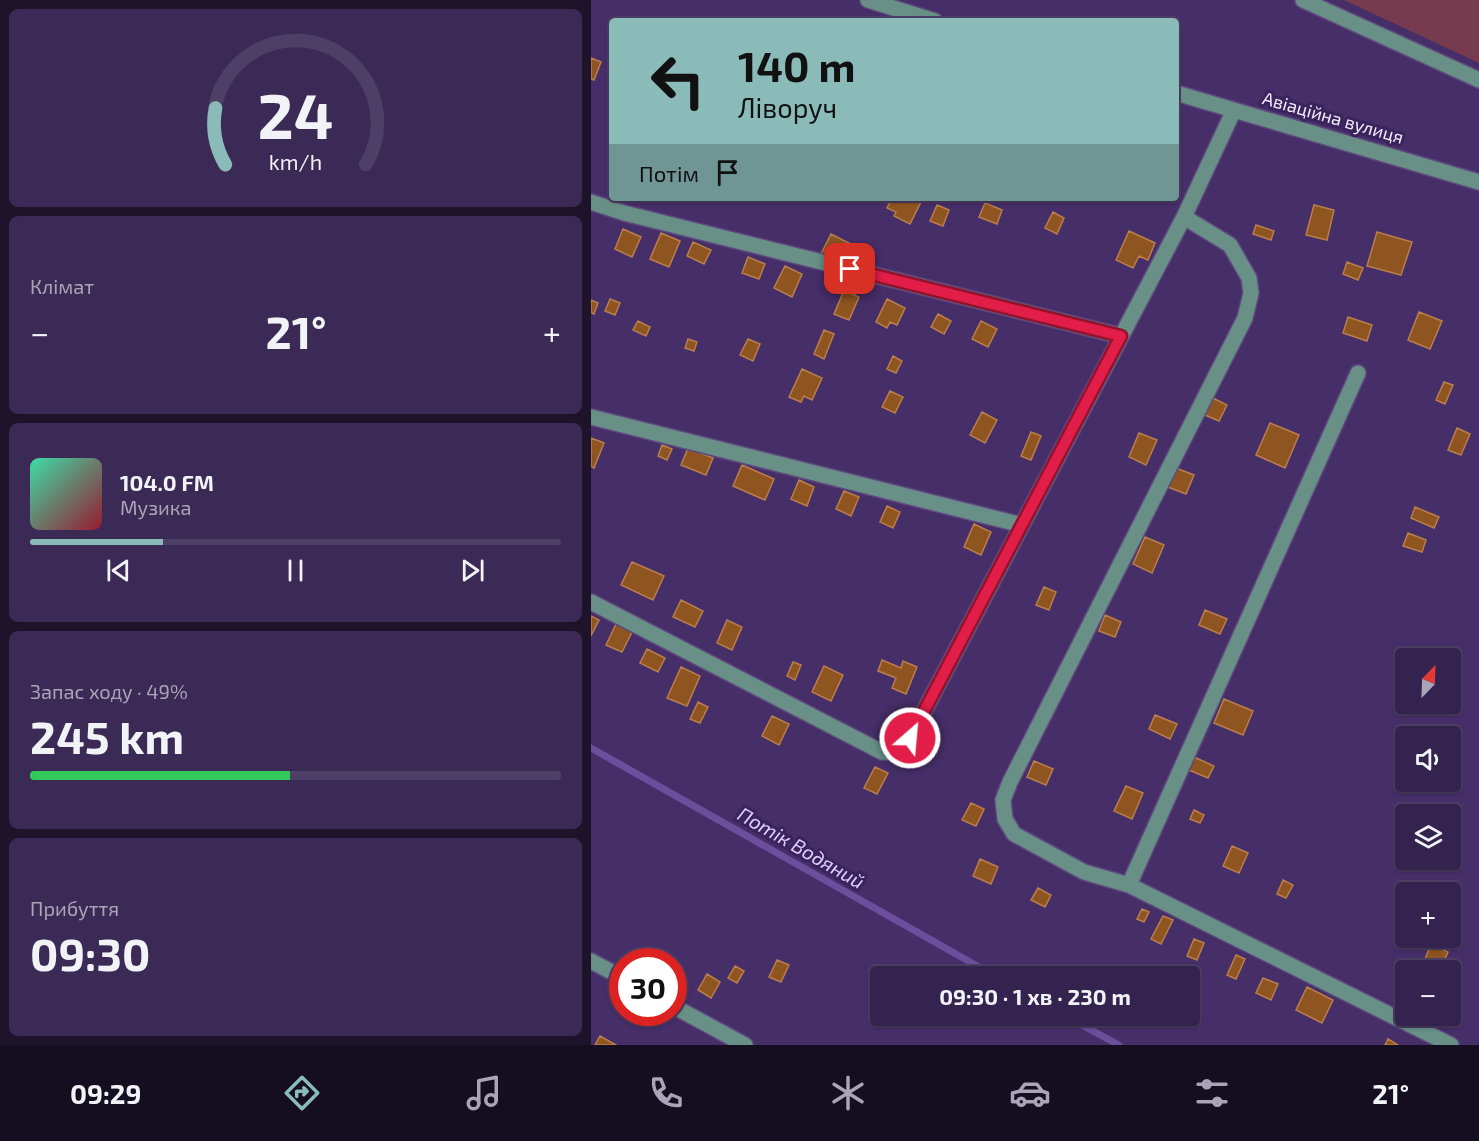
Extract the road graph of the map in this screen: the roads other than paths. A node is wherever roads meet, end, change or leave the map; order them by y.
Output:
1 (868, 0) edge
2 (1303, 0) edge
3 (925, 18) edge
4 (1479, 80) edge
5 (1179, 94) edge
6 (1234, 110) junction
7 (1479, 182) edge
8 (591, 202) edge
9 (1183, 217) junction
10 (1121, 336) junction
11 (1358, 373) dead end
12 (591, 417) edge
13 (1022, 525) junction
14 (591, 602) edge
15 (1129, 885) junction
16 (591, 961) edge
17 (609, 971) edge
18 (687, 1014) edge
19 (745, 1045) edge
20 (1451, 1045) edge

1 - 3 street
2 - 4 street
5 - 6 street, Авіаційна вулиця
6 - 7 street, Авіаційна вулиця
6 - 9 street
8 - 10 street
9 - 10 street
9 - 15 street
10 - 13 street
11 - 15 street
12 - 13 street
13 - 14 street
15 - 20 street
16 - 17 street
18 - 19 street

